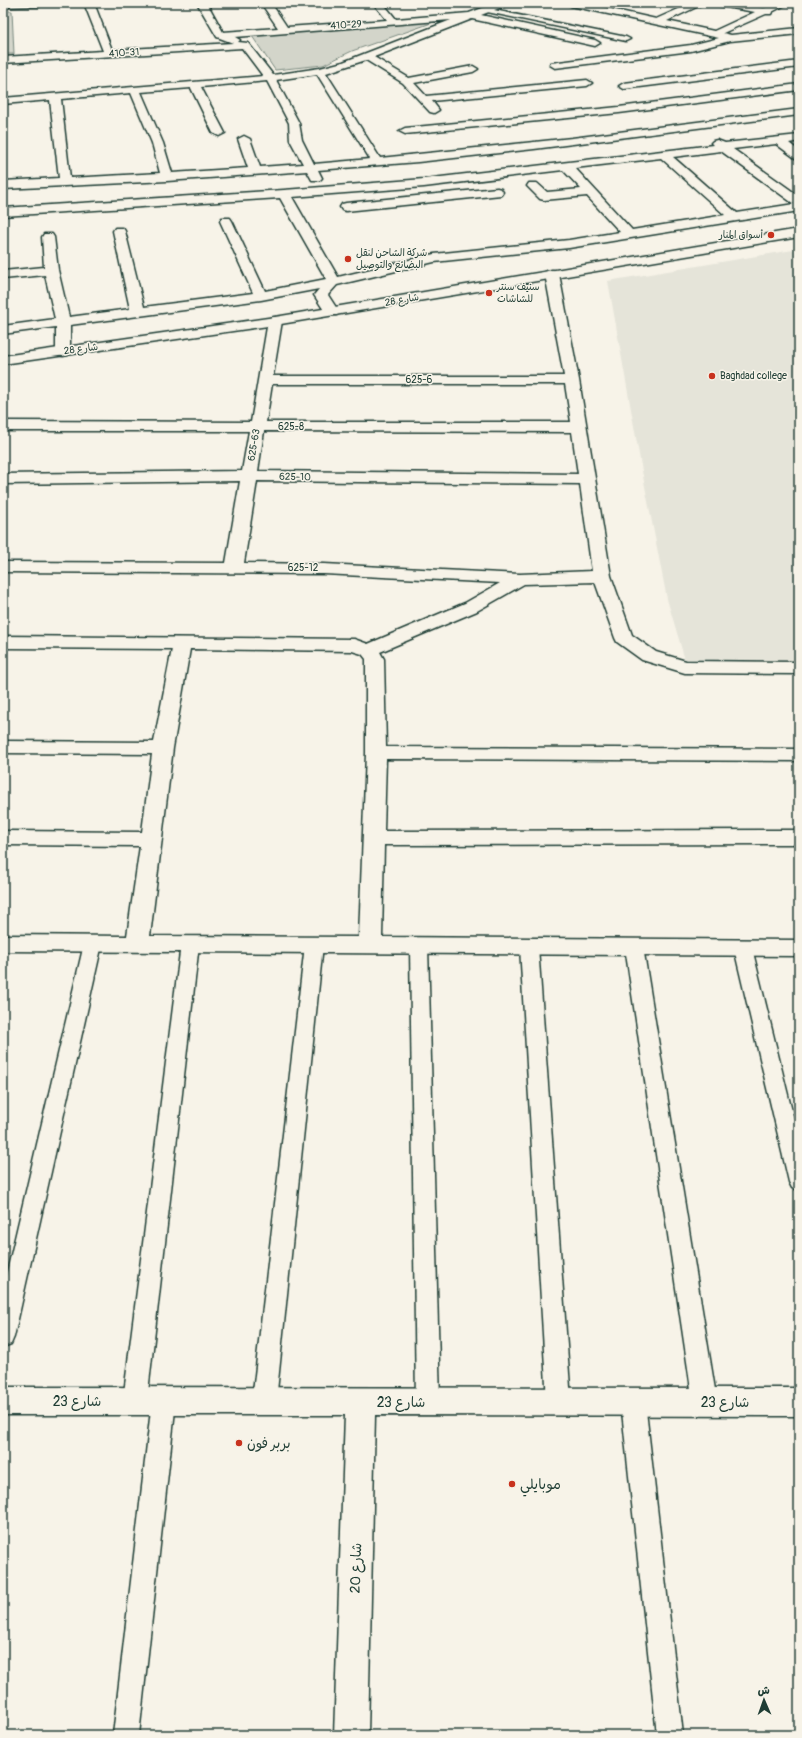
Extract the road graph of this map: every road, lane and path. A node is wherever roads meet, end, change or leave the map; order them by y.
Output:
1 (40, 3) edge
2 (89, 3) edge
3 (202, 3) edge
4 (266, 3) edge
5 (378, 3) edge
6 (504, 3) edge
7 (571, 3) edge
8 (622, 3) edge
9 (700, 3) edge
10 (720, 3) edge
11 (784, 3) edge
12 (3, 4) edge
13 (487, 10) junction
14 (604, 11) junction
15 (768, 12) junction
16 (472, 16) junction
17 (394, 22) junction
18 (656, 22) junction
19 (284, 30) junction
20 (799, 31) edge
21 (714, 34) junction
22 (220, 35) junction
23 (730, 38) junction
24 (626, 39) dead end
25 (595, 43) dead end
26 (245, 45) junction
27 (109, 54) junction
28 (366, 56) junction
29 (3, 60) edge
30 (799, 64) edge
31 (555, 65) dead end
32 (473, 69) dead end
33 (320, 71) junction
34 (270, 78) junction
35 (407, 82) junction
36 (587, 83) dead end
37 (195, 84) junction
38 (624, 86) dead end
39 (799, 87) edge
40 (135, 90) junction
41 (55, 97) junction
42 (424, 99) junction
43 (3, 101) edge
44 (664, 104) junction
45 (799, 112) edge
46 (694, 126) junction
47 (450, 127) junction
48 (405, 131) dead end
49 (219, 133) dead end
50 (799, 138) edge
51 (244, 139) dead end
52 (778, 140) junction
53 (723, 147) junction
54 (663, 154) junction
55 (799, 156) edge
56 (377, 162) junction
57 (566, 166) junction
58 (310, 167) junction
59 (255, 171) junction
60 (166, 177) junction
61 (65, 182) junction
62 (406, 184) junction
63 (3, 185) edge
64 (532, 186) dead end
65 (324, 191) junction
66 (497, 192) dead end
67 (590, 192) junction
68 (284, 194) junction
69 (418, 200) junction
70 (799, 202) edge
71 (346, 207) dead end
72 (799, 207) edge
73 (3, 212) edge
74 (734, 217) junction
75 (226, 220) dead end
76 (119, 231) dead end
77 (799, 233) edge
78 (629, 234) junction
79 (48, 237) dead end
80 (51, 270) junction
81 (552, 274) junction
82 (3, 275) edge
83 (333, 282) junction
84 (261, 296) junction
85 (332, 312) junction
86 (138, 313) junction
87 (275, 321) junction
88 (63, 322) junction
89 (3, 330) edge
90 (63, 352) junction
91 (3, 360) edge
92 (265, 380) junction
93 (572, 380) junction
94 (3, 426) edge
95 (257, 427) junction
96 (579, 428) junction
97 (249, 476) junction
98 (3, 479) edge
99 (587, 479) junction
100 (3, 567) edge
101 (234, 568) junction
102 (602, 576) junction
103 (520, 579) junction
104 (3, 642) edge
105 (182, 644) junction
106 (369, 650) junction
107 (799, 668) edge
108 (3, 747) edge
109 (163, 748) junction
110 (376, 753) junction
111 (799, 755) edge
112 (799, 837) edge
113 (3, 838) edge
114 (374, 838) junction
115 (151, 839) junction
116 (3, 943) edge
117 (93, 944) junction
118 (138, 944) junction
119 (190, 944) junction
120 (314, 945) junction
121 (370, 945) junction
122 (418, 946) junction
123 (529, 947) junction
124 (634, 947) junction
125 (743, 948) junction
126 (799, 948) edge
127 (799, 1182) edge
128 (3, 1337) edge
129 (3, 1401) edge
130 (135, 1401) junction
131 (164, 1401) junction
132 (264, 1401) junction
133 (360, 1402) junction
134 (428, 1402) junction
135 (559, 1402) junction
136 (633, 1402) junction
137 (705, 1402) junction
138 (799, 1402) edge
139 (126, 1735) edge
140 (351, 1735) edge
141 (670, 1735) edge

1 - 12 street
2 - 27 street
3 - 22 street
4 - 19 street
5 - 17 street
6 - 13 street
7 - 14 street
8 - 14 street
9 - 18 street
10 - 15 street
11 - 15 street
13 - 16 street
13 - 24 lane
14 - 18 street
15 - 21 street
16 - 17 street, 410-29
16 - 25 street
16 - 28 street
17 - 19 street, 410-29
18 - 21 street
19 - 22 street, 410-29
20 - 23 street
21 - 23 street
22 - 26 street
23 - 31 street
26 - 27 street, 410-31
26 - 34 street
27 - 29 street, 410-31
28 - 33 street
28 - 35 street
30 - 38 street
32 - 35 street
33 - 34 street
33 - 56 street
34 - 37 street
34 - 58 street
35 - 42 street
36 - 42 street
37 - 40 street
37 - 49 street
39 - 44 street
40 - 41 street
40 - 60 street
41 - 43 street
41 - 61 street
42 - 47 street
44 - 46 street
44 - 47 street
45 - 46 street
46 - 53 street
46 - 56 street
47 - 48 street
50 - 52 street
51 - 59 street
52 - 53 street
52 - 55 street
53 - 54 street
53 - 70 street
54 - 57 street
54 - 74 street
56 - 58 street
57 - 62 street
57 - 67 street
58 - 59 street
58 - 65 street
59 - 60 street
60 - 61 street
61 - 63 street
62 - 65 street
62 - 69 street
64 - 67 street
65 - 68 street
66 - 69 street
67 - 78 street
68 - 73 street
68 - 83 street
69 - 71 street
72 - 74 street
74 - 78 street
75 - 84 street
76 - 86 street
77 - 81 street, شارع 28
78 - 83 street
79 - 80 street
80 - 82 street
80 - 88 street
81 - 85 street, شارع 28
81 - 93 street
83 - 84 street
83 - 85 street
84 - 86 street
85 - 87 street, شارع 28
86 - 88 street
87 - 90 street, شارع 28
87 - 92 street, 625-63
88 - 89 street
88 - 90 street
90 - 91 street, شارع 28
92 - 93 street, 625-6
92 - 95 street, 625-63
93 - 96 street
94 - 95 street, 625-8
95 - 96 street, 625-8
95 - 97 street, 625-63
96 - 99 street
97 - 98 street, 625-10
97 - 99 street, 625-10
97 - 101 street, 625-63
99 - 102 street
100 - 101 street, 625-12
101 - 103 street, 625-12
102 - 103 street, 625-12
102 - 107 street
103 - 106 street
104 - 105 street
105 - 106 street
105 - 109 street
106 - 110 street
108 - 109 street
109 - 115 street
110 - 111 street
110 - 114 street
112 - 114 street
113 - 115 street
114 - 121 street
115 - 118 street
116 - 117 street
117 - 118 street
117 - 128 lane
118 - 119 street
119 - 120 street
119 - 130 lane
120 - 121 street
120 - 132 lane
121 - 122 street
122 - 123 street
122 - 134 lane
123 - 124 street
123 - 135 lane
124 - 125 street
124 - 137 lane
125 - 126 street
125 - 127 lane
129 - 130 street, شارع 23
130 - 131 street, شارع 23
131 - 132 street, شارع 23
131 - 139 lane
132 - 133 street, شارع 23
133 - 134 street, شارع 23
133 - 140 street, شارع 20
134 - 135 street, شارع 23
135 - 136 street, شارع 23
136 - 137 street, شارع 23
136 - 141 lane
137 - 138 street, شارع 23

